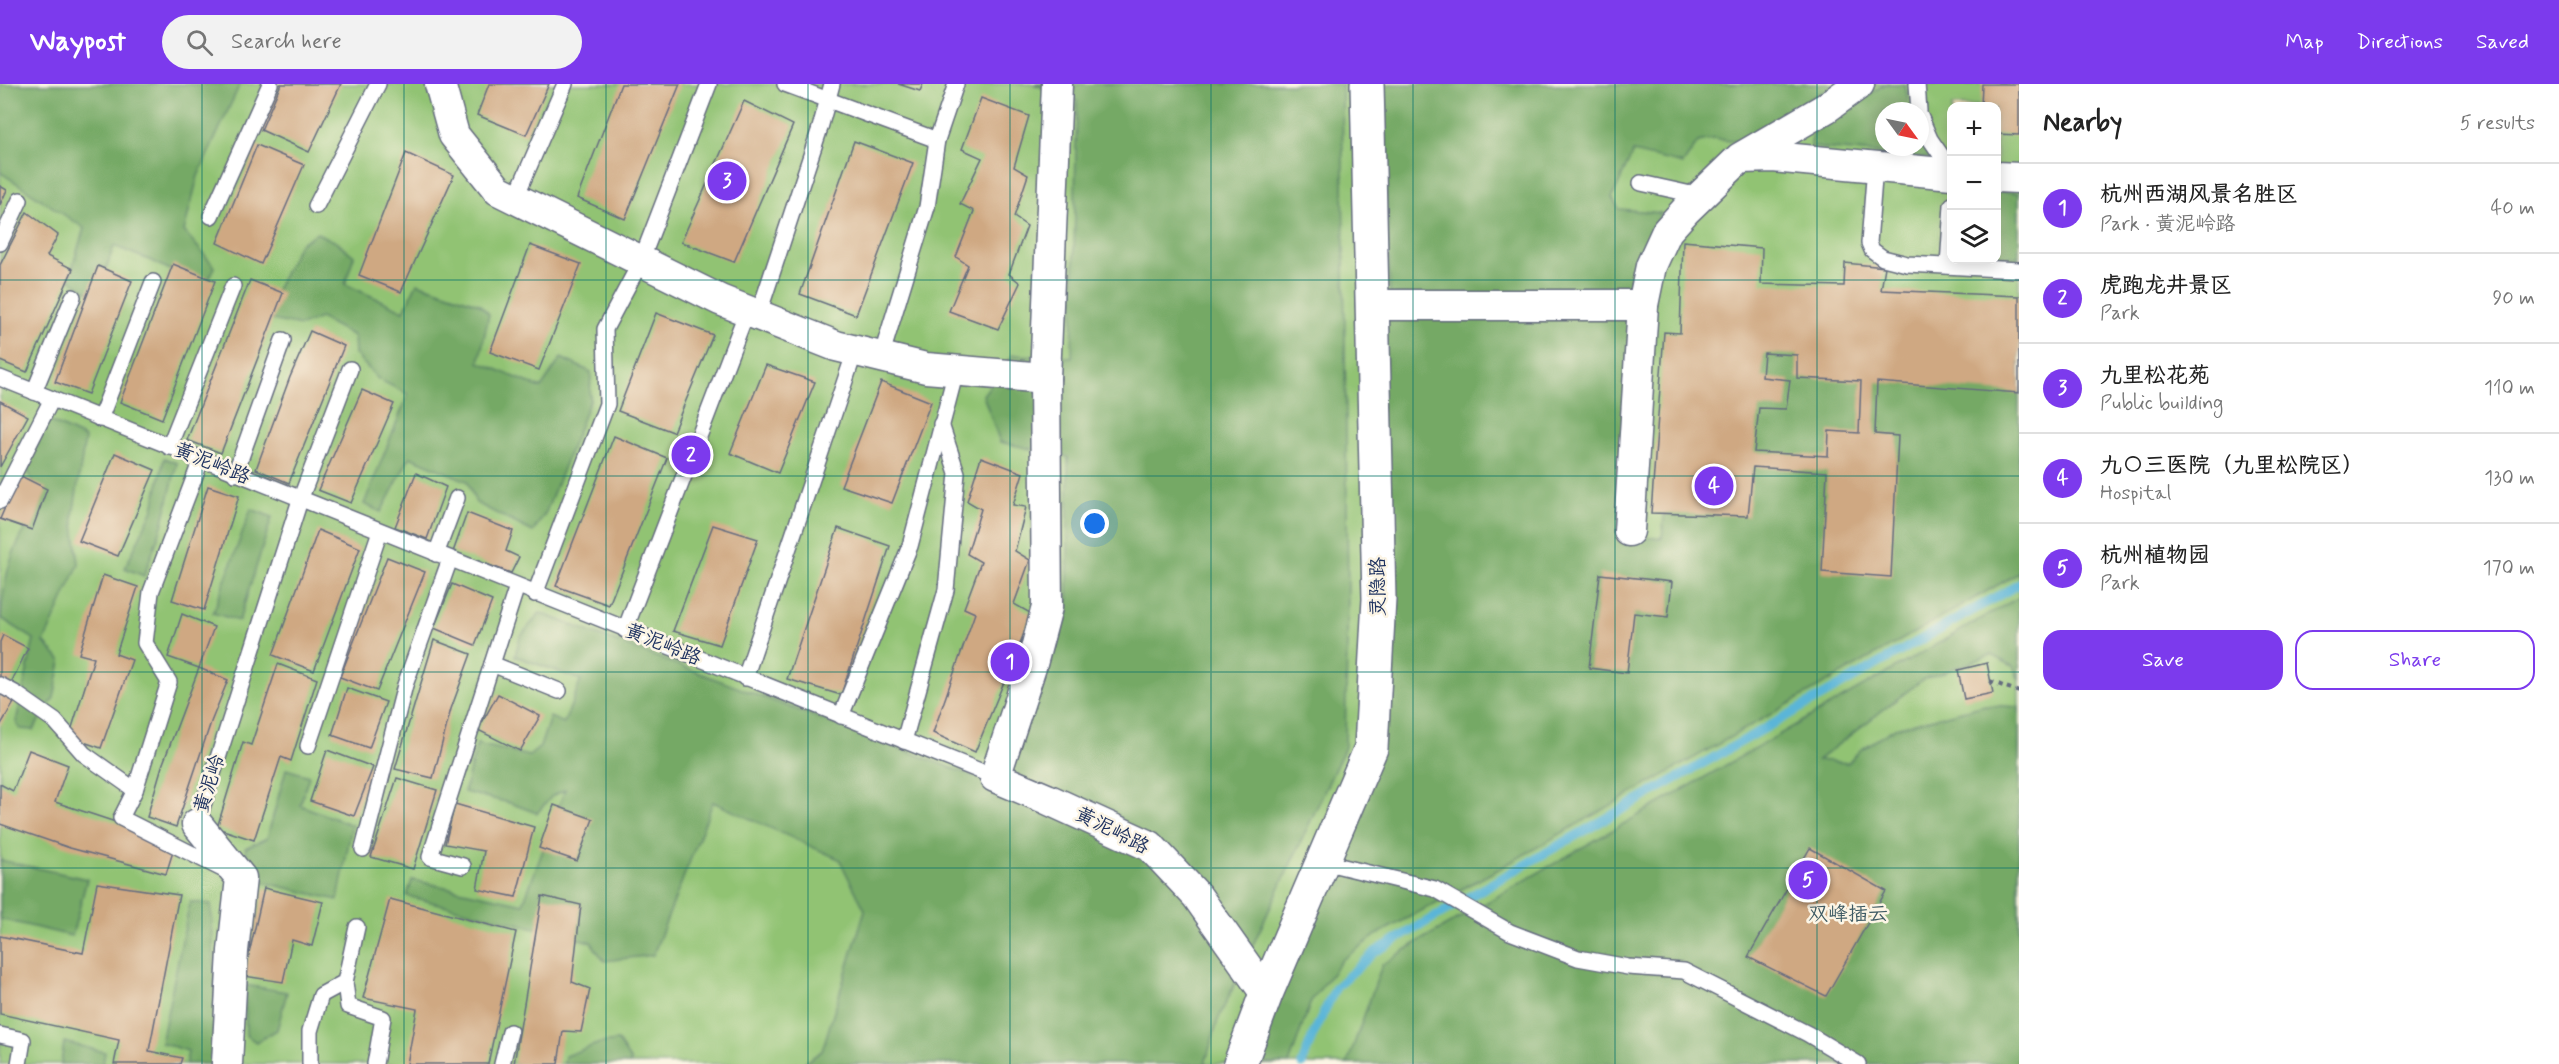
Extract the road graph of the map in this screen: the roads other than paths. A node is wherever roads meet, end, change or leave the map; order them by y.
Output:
1 (270, 84) edge
2 (378, 84) edge
3 (440, 84) edge
4 (565, 84) edge
5 (708, 84) edge
6 (785, 84) edge
7 (832, 84) edge
8 (956, 84) edge
9 (1057, 84) edge
10 (1367, 84) edge
11 (1859, 84) edge
12 (1917, 84) edge
13 (828, 100) junction
14 (1918, 102) edge
15 (1929, 138) edge
16 (937, 140) junction
17 (1740, 158) junction
18 (1947, 165) edge
19 (1875, 166) junction
20 (1947, 172) edge
21 (2001, 177) edge
22 (2019, 178) edge
23 (1641, 183) dead end
24 (1700, 196) junction
25 (515, 199) junction
26 (20, 200) dead end
27 (316, 206) dead end
28 (1952, 210) edge
29 (211, 216) dead end
30 (0, 243) edge
31 (641, 261) junction
32 (1948, 266) junction
33 (2019, 270) edge
34 (153, 282) dead end
35 (233, 286) dead end
36 (73, 297) dead end
37 (1371, 305) junction
38 (1643, 305) junction
39 (752, 313) junction
40 (283, 340) dead end
41 (868, 354) junction
42 (350, 369) dead end
43 (956, 370) junction
44 (0, 378) edge
45 (1045, 378) junction
46 (34, 392) junction
47 (52, 399) junction
48 (100, 419) junction
49 (942, 424) junction
50 (169, 447) junction
51 (201, 460) junction
52 (236, 474) junction
53 (457, 498) dead end
54 (300, 500) junction
55 (0, 501) edge
56 (380, 531) junction
57 (1629, 531) dead end
58 (443, 557) junction
59 (517, 586) junction
60 (536, 594) junction
61 (625, 630) junction
62 (492, 664) junction
63 (745, 678) junction
64 (0, 685) edge
65 (559, 691) dead end
66 (841, 716) junction
67 (904, 741) junction
68 (308, 746) dead end
69 (995, 777) junction
70 (135, 790) junction
71 (197, 825) joint
72 (363, 849) dead end
73 (1323, 862) junction
74 (463, 866) dead end
75 (241, 878) junction
76 (357, 927) dead end
77 (345, 982) junction
78 (1266, 994) junction
79 (510, 1032) dead end
80 (0, 1035) edge
81 (19, 1064) edge
82 (227, 1064) edge
83 (310, 1064) edge
84 (375, 1064) edge
85 (502, 1064) edge
86 (1240, 1064) edge
87 (1858, 1064) edge

1 - 29 lane
2 - 27 lane
3 - 25 street
4 - 25 lane
5 - 31 lane
6 - 13 lane
7 - 13 lane
8 - 16 lane
9 - 45 street
10 - 37 main road, 灵隐路
11 - 17 street
12 - 14 lane
13 - 16 lane
13 - 39 lane
15 - 18 lane
16 - 41 lane
17 - 19 street
17 - 24 street
19 - 20 street
19 - 32 lane
21 - 22 street
23 - 24 lane
24 - 38 street
25 - 31 street
26 - 30 lane
28 - 32 lane
31 - 39 street
31 - 60 lane
32 - 33 lane
34 - 48 lane
35 - 50 lane
36 - 46 lane
37 - 38 street
37 - 73 main road, 灵隐路
38 - 57 street
39 - 41 street
39 - 61 lane
40 - 52 lane
41 - 43 street
41 - 63 lane
42 - 54 lane, 黄泥岭
43 - 45 street
43 - 49 lane
44 - 46 lane, 黄泥岭路
45 - 69 street
46 - 47 lane, 黄泥岭路
47 - 48 lane, 黄泥岭路
47 - 55 lane
48 - 50 lane, 黄泥岭路
49 - 66 lane
49 - 67 lane
50 - 51 lane, 黄泥岭路
51 - 52 lane, 黄泥岭路
51 - 70 lane
52 - 54 lane, 黄泥岭路
53 - 58 lane
54 - 56 lane, 黄泥岭路
54 - 71 lane, 黄泥岭
56 - 58 lane, 黄泥岭路
56 - 68 lane
58 - 59 lane, 黄泥岭路
58 - 72 lane
59 - 60 lane, 黄泥岭路
59 - 62 lane
60 - 61 lane, 黄泥岭路
61 - 63 lane, 黄泥岭路
62 - 65 lane
62 - 74 lane
63 - 66 lane, 黄泥岭路
64 - 70 lane
66 - 67 lane, 黄泥岭路
67 - 69 lane, 黄泥岭路
69 - 78 street, 黄泥岭路
70 - 75 lane
71 - 75 street, 黄泥岭
73 - 78 main road, 灵隐路
73 - 87 lane
75 - 82 street
76 - 77 lane
77 - 83 lane
77 - 84 lane
78 - 86 main road, 灵隐路
79 - 85 lane
80 - 81 lane

